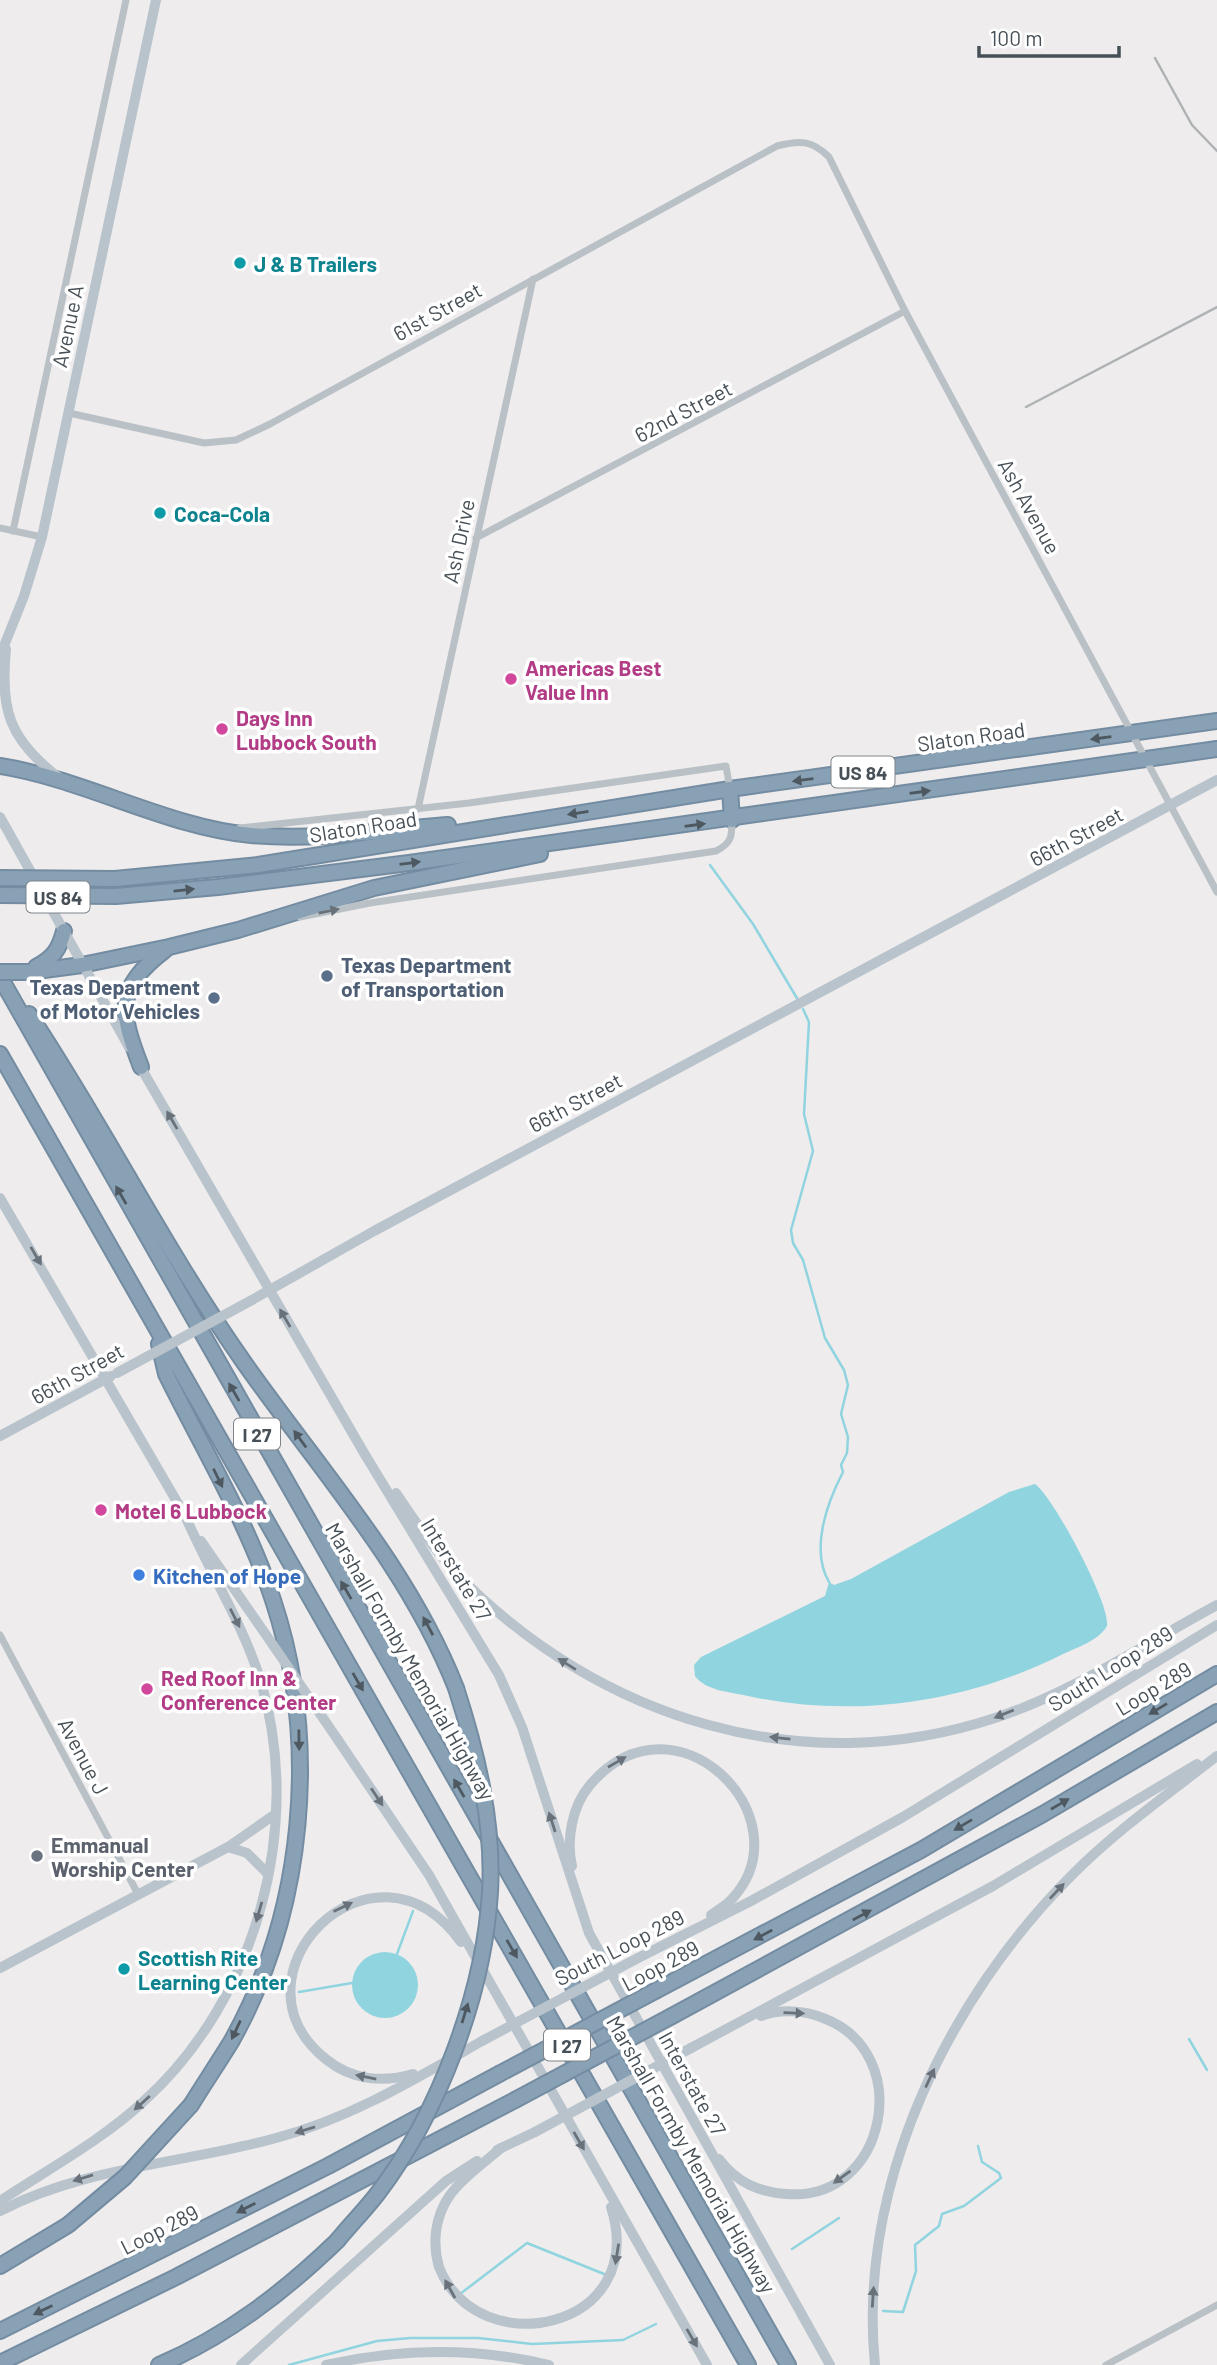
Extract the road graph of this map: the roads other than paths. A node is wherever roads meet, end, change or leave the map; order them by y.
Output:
1 (127, 0) edge
2 (156, 0) edge
3 (809, 142) joint
4 (533, 279) junction
5 (905, 311) junction
6 (69, 413) junction
7 (0, 528) edge
8 (13, 531) junction
9 (42, 537) junction
10 (476, 538) junction
11 (4, 642) edge
12 (0, 656) edge
13 (1217, 721) edge
14 (1132, 734) junction
15 (1217, 749) edge
16 (1146, 759) junction
17 (0, 766) edge
18 (61, 780) junction
19 (1217, 780) edge
20 (730, 789) junction
21 (1171, 807) junction
22 (418, 810) junction
23 (0, 817) edge
24 (732, 820) junction
25 (509, 824) junction
26 (223, 829) junction
27 (627, 834) junction
28 (0, 878) edge
29 (1217, 892) edge
30 (0, 895) edge
31 (238, 930) junction
32 (64, 931) junction
33 (169, 947) junction
34 (82, 965) junction
35 (29, 972) junction
36 (0, 973) edge
37 (0, 1054) edge
38 (141, 1067) junction
39 (0, 1198) edge
40 (269, 1291) junction
41 (154, 1325) junction
42 (112, 1376) junction
43 (319, 1377) junction
44 (0, 1436) edge
45 (184, 1513) junction
46 (1217, 1605) edge
47 (1217, 1625) edge
48 (0, 1635) edge
49 (1217, 1674) edge
50 (1217, 1712) edge
51 (1217, 1750) edge
52 (1217, 1756) edge
53 (274, 1815) junction
54 (228, 1847) junction
55 (268, 1874) junction
56 (138, 1894) junction
57 (692, 1931) junction
58 (589, 1933) junction
59 (0, 1968) edge
60 (488, 1980) junction
61 (729, 2028) junction
62 (433, 2069) junction
63 (688, 2114) junction
64 (501, 2148) junction
65 (605, 2188) junction
66 (0, 2201) edge
67 (0, 2211) edge
68 (0, 2266) edge
69 (1217, 2305) edge
70 (0, 2330) edge
71 (0, 2363) edge
72 (159, 2365) edge
73 (241, 2365) edge
74 (326, 2365) edge
75 (549, 2365) edge
76 (707, 2365) edge
77 (748, 2365) edge
78 (788, 2365) edge
79 (830, 2365) edge
80 (875, 2365) edge
81 (1106, 2365) edge

1 - 8 street, Avenue A
2 - 6 main road, Avenue A
3 - 4 street, 61st Street
3 - 5 street, Ash Avenue
4 - 6 street, 61st Street
4 - 10 street, Ash Drive
5 - 10 street, 62nd Street
5 - 14 street, Ash Avenue
6 - 9 main road, Avenue A
7 - 8 street
8 - 9 street
9 - 11 main road, Avenue A
10 - 22 street, Ash Drive
11 - 12 main road, Avenue A
11 - 18 main road
13 - 14 highway, Slaton Road / US 84
14 - 16 street, Ash Avenue
14 -> 20 highway, Slaton Road / US 84
15 - 16 highway, Slaton Road / US 84
16 - 21 street, Ash Avenue
24 -> 16 highway, Slaton Road / US 84
17 - 18 highway
18 - 26 highway
19 - 21 main road, 66th Street
20 - 22 street, Slaton Road
20 - 24 highway
20 -> 25 highway, Slaton Road / US 84
21 - 29 street, Ash Avenue
21 - 40 main road, 66th Street
22 - 26 street, Slaton Road
23 - 32 main road, Interstate 27
27 -> 24 highway, Slaton Road / US 84
31 -> 24 street
25 - 26 highway
25 - 28 highway, Slaton Road / US 84, bridge
30 -> 27 highway, Slaton Road / US 84, bridge
27 - 31 highway
31 - 33 highway
32 - 34 main road, Interstate 27
32 - 35 highway
33 - 34 highway
33 - 38 highway
34 - 35 highway
34 - 38 main road, Interstate 27
35 - 36 highway, bridge
72 -> 36 highway, bridge
78 -> 36 highway, Marshall Formby Memorial Highway / I 27
37 - 41 highway, I 27
40 -> 38 main road, Interstate 27
39 -> 42 main road
40 - 42 main road, 66th Street, bridge
43 -> 40 main road, Interstate 27
41 -> 68 highway, bridge
41 -> 77 highway, I 27
42 - 44 main road, 66th Street
42 - 45 main road
46 -> 43 main road
58 -> 43 main road, Interstate 27
45 -> 53 main road
45 -> 60 main road, bridge
47 - 57 main road, South Loop 289
48 - 56 street, Avenue J
49 -> 70 highway, Loop 289, bridge
71 -> 50 highway, bridge
51 - 61 main road
80 -> 52 main road
53 - 54 main road
53 - 55 main road
54 - 55 main road
54 - 56 main road
55 -> 66 main road
56 - 59 main road
58 -> 57 main road
57 - 62 main road, South Loop 289, bridge
58 - 63 main road, Interstate 27
62 -> 60 main road
60 -> 65 main road
61 -> 63 main road
61 - 64 main road, bridge
62 -> 67 main road, South Loop 289
63 - 79 main road, Interstate 27
65 -> 64 main road
64 - 73 main road
65 -> 76 main road
69 - 81 street
74 - 75 main road

